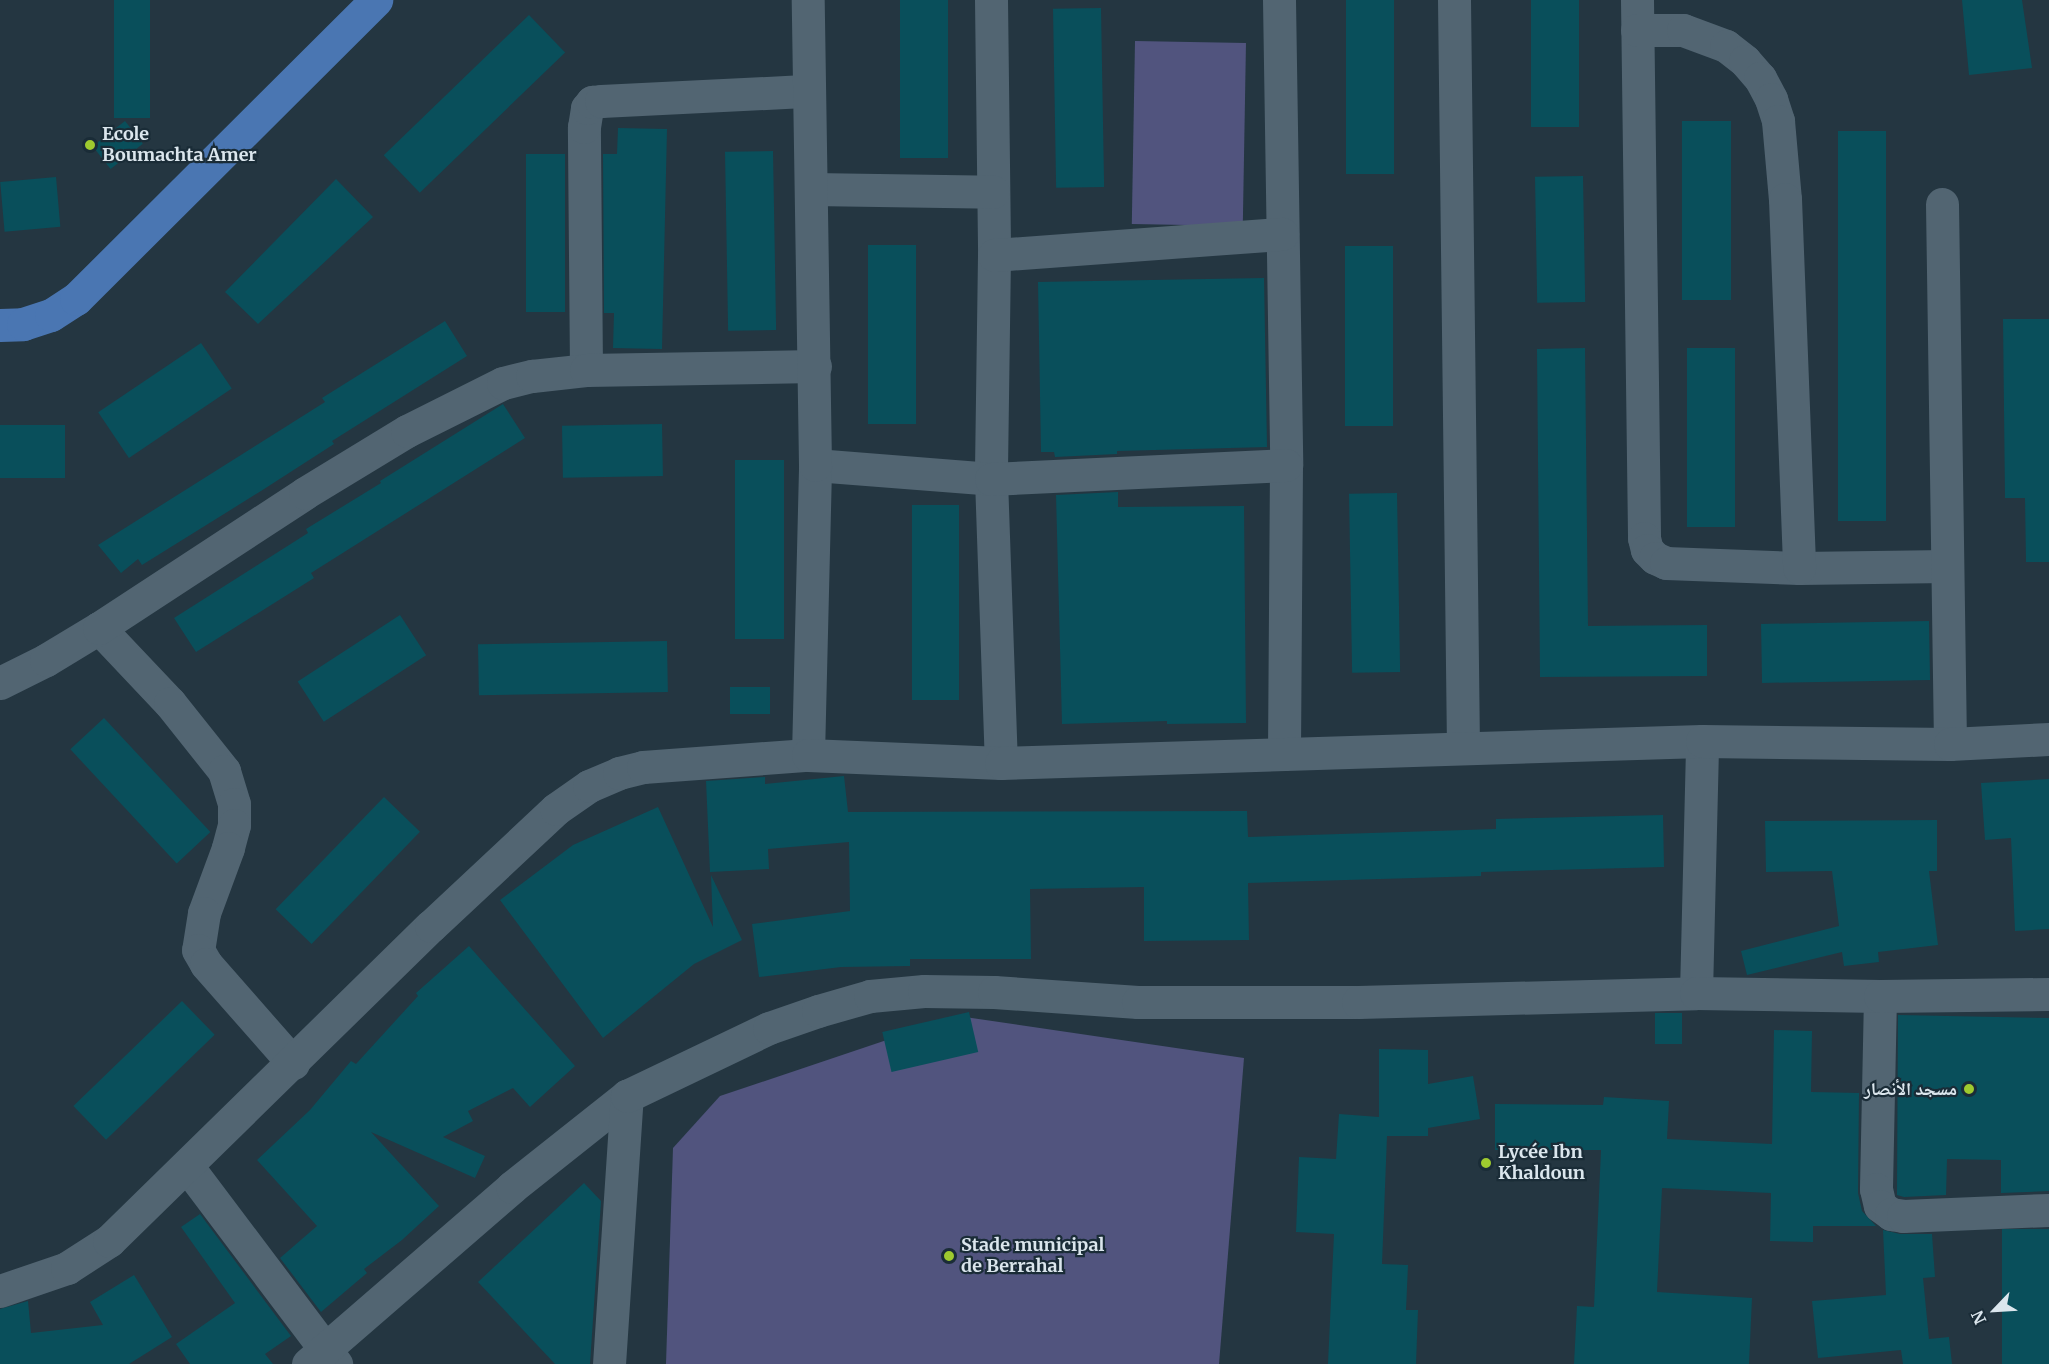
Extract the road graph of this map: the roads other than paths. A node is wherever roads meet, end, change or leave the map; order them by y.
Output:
1 (376, 0) edge
2 (808, 0) edge
3 (991, 0) edge
4 (1279, 0) edge
5 (1454, 0) edge
6 (1637, 15) edge
7 (809, 91) junction
8 (812, 189) junction
9 (993, 192) junction
10 (1942, 204) dead end
11 (1282, 234) junction
12 (994, 255) junction
13 (0, 325) edge
14 (815, 366) junction
15 (586, 370) junction
16 (815, 465) junction
17 (1286, 465) junction
18 (990, 478) junction
19 (1947, 566) junction
20 (1799, 568) junction
21 (99, 628) junction
22 (0, 683) edge
23 (2049, 739) edge
24 (1702, 741) junction
25 (1950, 744) junction
26 (1463, 747) junction
27 (1284, 754) junction
28 (808, 755) junction
29 (1001, 763) junction
30 (1696, 993) junction
31 (2049, 994) edge
32 (1880, 996) junction
33 (293, 1063) junction
34 (627, 1096) junction
35 (188, 1166) junction
36 (2049, 1210) edge
37 (0, 1291) edge
38 (323, 1358) edge
39 (609, 1364) edge

1 - 13 main road
2 - 7 street
3 - 9 street
4 - 11 street
5 - 26 street
6 - 20 street
6 - 20 street
7 - 8 street
7 - 15 street
8 - 9 street
8 - 14 street
9 - 12 street
10 - 19 street
11 - 12 street
11 - 17 street
12 - 18 street
14 - 15 street
14 - 16 street
15 - 21 street
16 - 18 street
16 - 28 street
17 - 18 street
17 - 27 street
18 - 29 street
19 - 20 street
19 - 25 street
21 - 22 street
21 - 33 street
23 - 25 street
24 - 25 street
24 - 26 street
24 - 30 street
26 - 27 street
27 - 29 street
28 - 29 street
28 - 33 street
30 - 32 street
30 - 34 street
31 - 32 street
32 - 36 street
33 - 35 street
34 - 38 street
34 - 39 street
35 - 37 street
35 - 38 street

